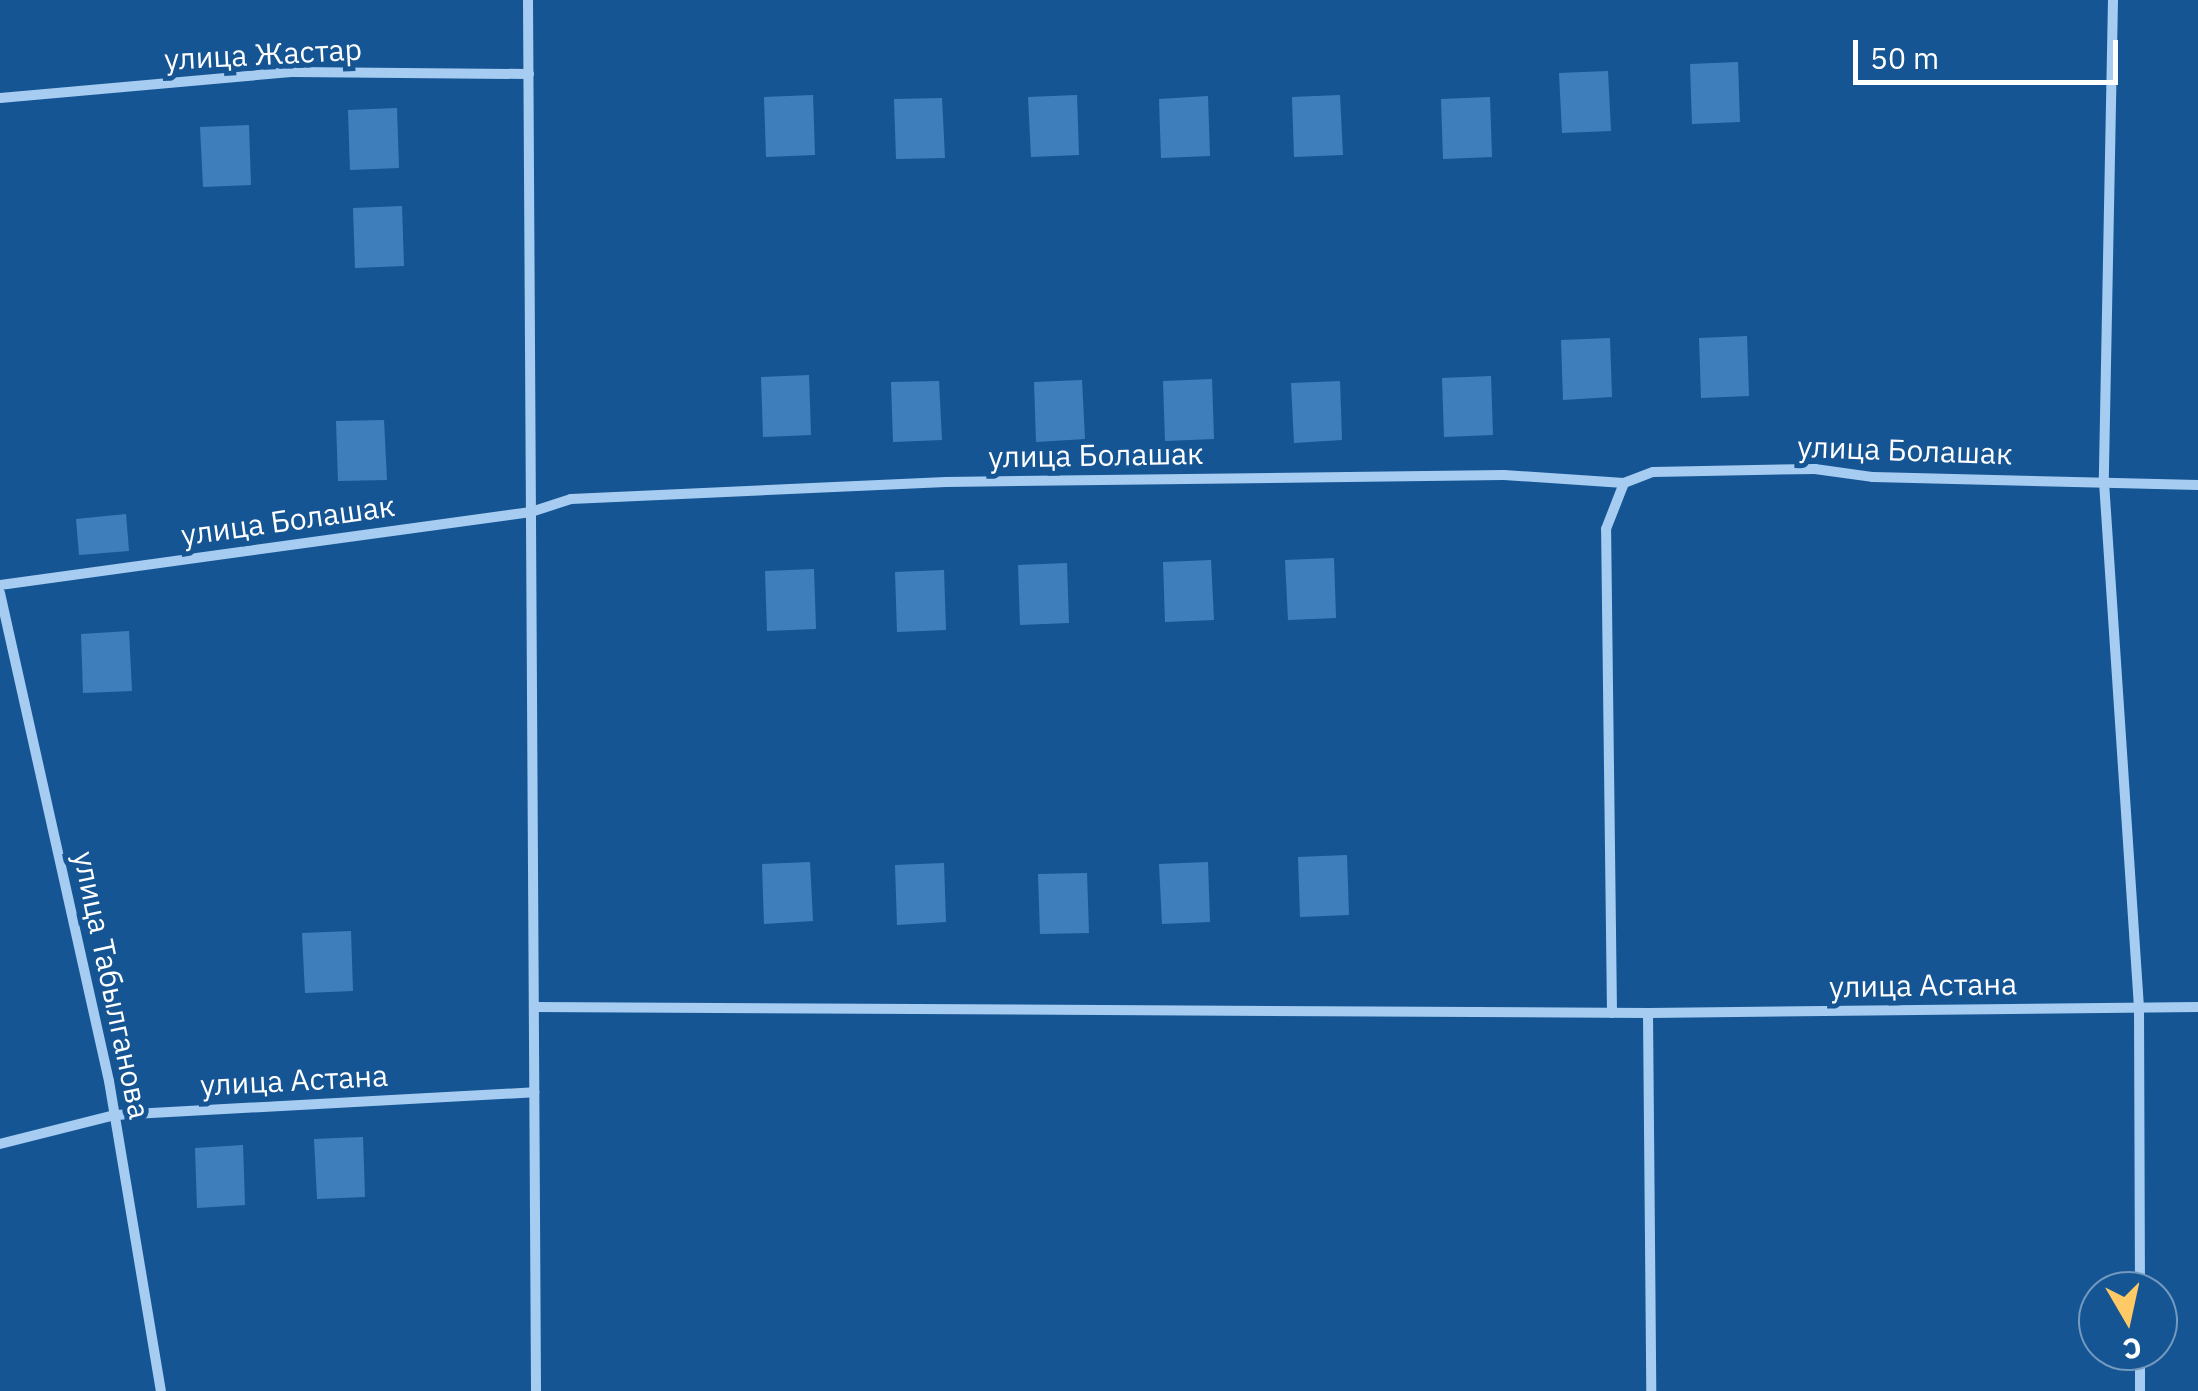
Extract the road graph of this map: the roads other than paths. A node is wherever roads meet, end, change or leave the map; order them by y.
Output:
1 (528, 0) edge
2 (2113, 0) edge
3 (529, 74) junction
4 (0, 98) edge
5 (2104, 482) junction
6 (1624, 483) junction
7 (2198, 485) edge
8 (531, 512) junction
9 (0, 585) edge
10 (0, 593) edge
11 (2198, 1007) edge
12 (534, 1008) junction
13 (2140, 1008) junction
14 (1612, 1013) junction
15 (1648, 1013) junction
16 (534, 1092) junction
17 (115, 1115) junction
18 (0, 1144) edge
19 (2140, 1271) edge
20 (160, 1391) edge
21 (536, 1391) edge
22 (1652, 1391) edge

1 - 3 street
2 - 5 street
3 - 4 street, улица Жастар
3 - 8 street
5 - 6 street, улица Болашак
5 - 7 street, улица Болашак
5 - 13 street
6 - 8 street, улица Болашак
6 - 14 street
8 - 9 street, улица Болашак
8 - 12 street
10 - 17 street, улица Табылганова
11 - 13 street, улица Астана
12 - 14 street, улица Астана
12 - 16 street
13 - 15 street, улица Астана
13 - 19 street
14 - 15 street, улица Астана
15 - 22 street
16 - 17 street, улица Астана
16 - 21 street
17 - 18 street, улица Астана
17 - 20 street, улица Табылганова

